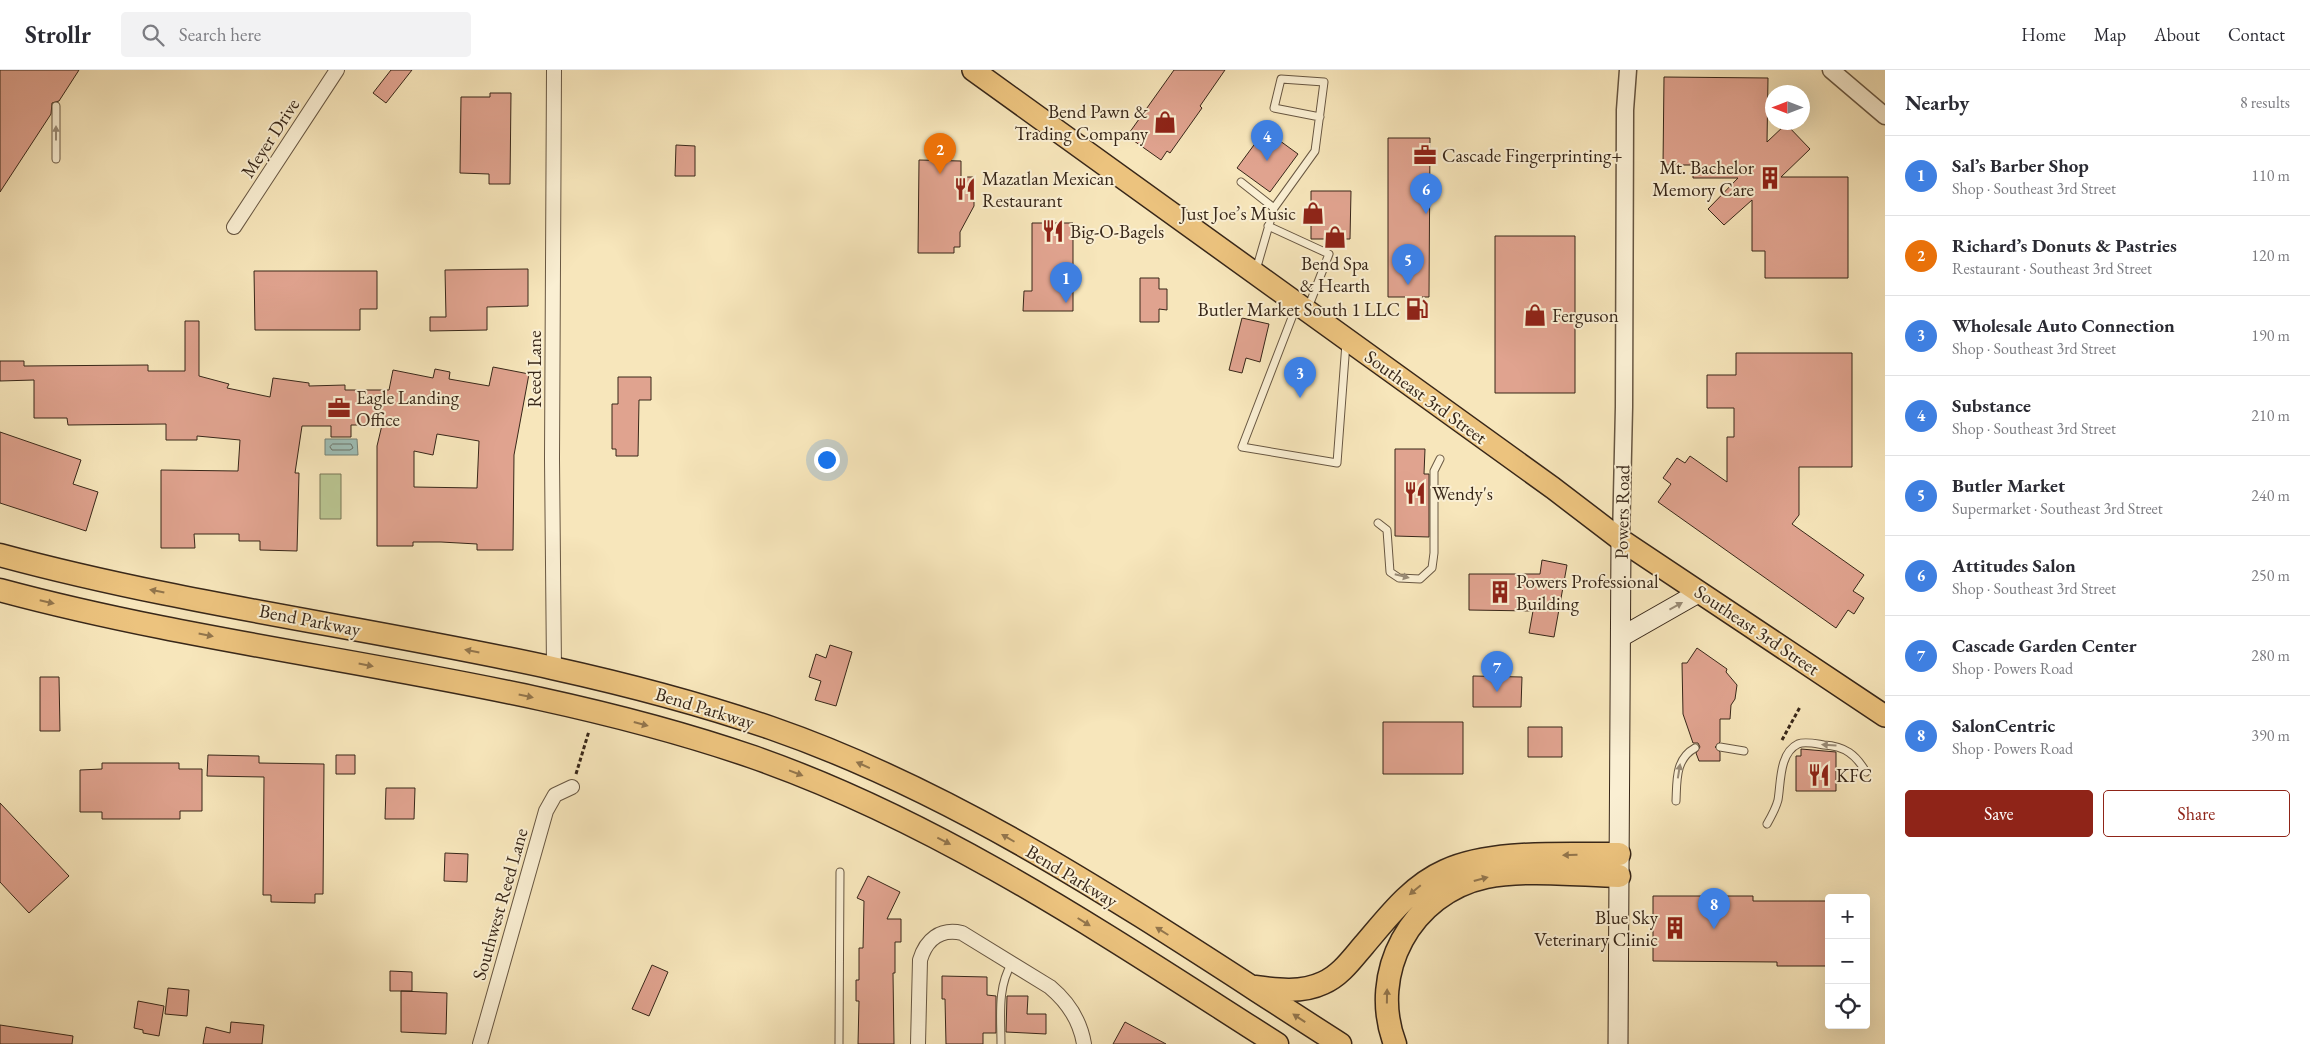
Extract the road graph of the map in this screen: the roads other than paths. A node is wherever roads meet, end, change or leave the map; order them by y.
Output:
1 (337, 70) edge
2 (554, 70) edge
3 (973, 70) edge
4 (1628, 70) edge
5 (1831, 70) edge
6 (56, 106) dead end
7 (1885, 116) edge
8 (1320, 117) junction
9 (56, 159) dead end
10 (1241, 182) dead end
11 (1274, 208) junction
12 (1268, 226) junction
13 (234, 228) dead end
14 (1255, 273) junction
15 (1302, 307) junction
16 (1347, 339) junction
17 (1440, 459) dead end
18 (1378, 523) dead end
19 (1621, 540) junction
20 (0, 555) edge
21 (0, 590) edge
22 (1700, 592) junction
23 (1620, 637) junction
24 (554, 668) junction
25 (1885, 716) edge
26 (1720, 747) dead end
27 (1695, 748) dead end
28 (1744, 751) dead end
29 (1866, 772) dead end
30 (572, 787) road end
31 (1676, 801) dead end
32 (1767, 824) dead end
33 (1618, 865) junction
34 (840, 872) dead end
35 (1012, 963) junction
36 (1251, 987) junction
37 (480, 1044) edge
38 (839, 1044) edge
39 (918, 1044) edge
40 (1001, 1044) edge
41 (1084, 1044) edge
42 (1277, 1044) edge
43 (1340, 1044) edge
44 (1395, 1044) edge
45 (1618, 1044) edge

1 - 13 street, Meyer Drive
2 - 24 street, Reed Lane
3 - 14 main road, Southeast 3rd Street
4 - 19 street, Powers Road
5 - 7 street
9 -> 6 lane
8 - 8 lane
8 - 11 lane
10 - 11 lane
11 - 12 lane
12 - 14 lane
12 - 15 lane
14 - 15 main road, Southeast 3rd Street
15 - 16 main road, Southeast 3rd Street
15 - 16 lane
16 - 19 main road, Southeast 3rd Street
18 -> 17 lane
19 - 22 main road, Southeast 3rd Street
19 - 23 main road, Powers Road
24 -> 20 highway, Bend Parkway
21 -> 42 highway, Bend Parkway
23 -> 22 main road
22 - 25 main road, Southeast 3rd Street
23 - 33 main road, Powers Road
36 -> 24 highway, Bend Parkway
26 - 28 lane
31 -> 27 lane
29 -> 32 lane
30 - 37 street, Southwest Reed Lane
33 -> 36 highway
44 -> 33 highway
33 - 45 main road, Powers Road
34 - 38 lane
35 - 39 street
35 - 40 lane
35 - 41 street
43 -> 36 highway, Bend Parkway

